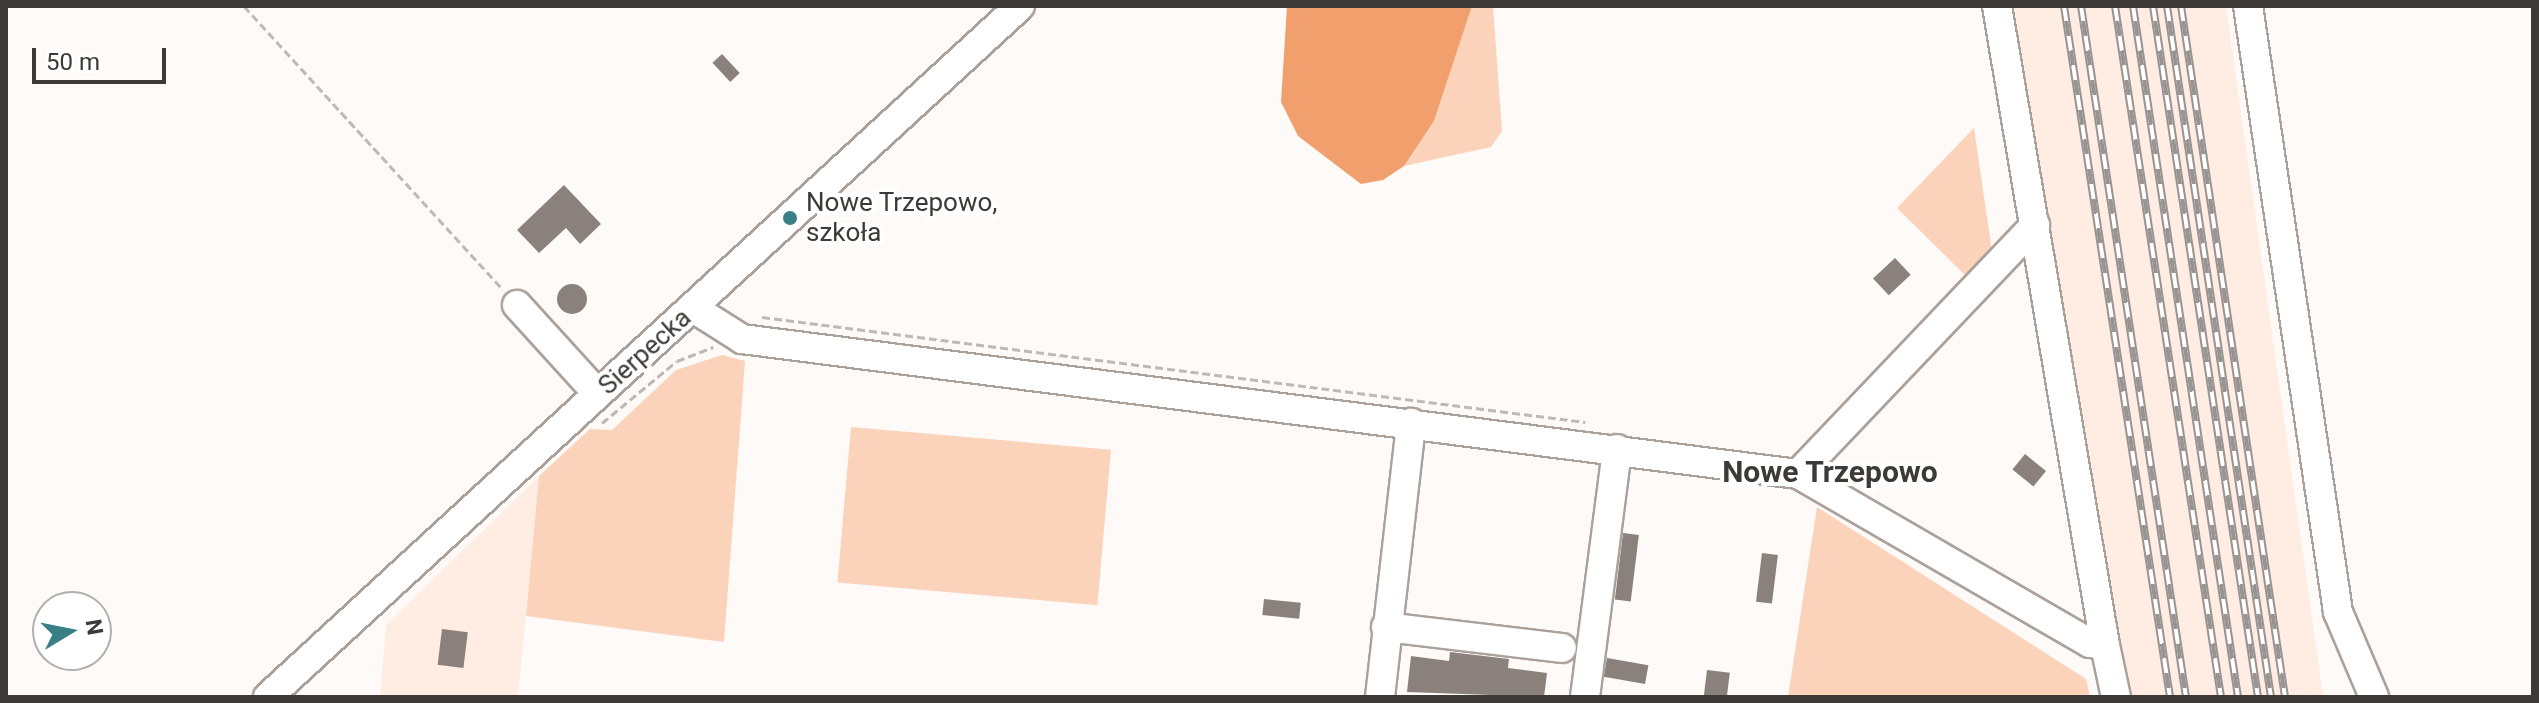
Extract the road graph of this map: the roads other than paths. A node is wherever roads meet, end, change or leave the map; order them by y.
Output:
1 (1020, 6) edge
2 (1997, 6) edge
3 (2248, 6) edge
4 (2035, 225) junction
5 (517, 305) road end
6 (693, 308) junction
7 (598, 394) junction
8 (1411, 423) junction
9 (1617, 449) junction
10 (1798, 474) junction
11 (1386, 627) junction
12 (2105, 645) junction
13 (1562, 648) dead end
14 (268, 697) edge
15 (1380, 697) edge
16 (1585, 697) edge
17 (2116, 697) edge
18 (2374, 697) edge

1 - 6 street, Sierpecka
2 - 4 street
3 - 18 street
4 - 10 street
4 - 12 street
5 - 7 street
6 - 7 street, Sierpecka
6 - 8 street
7 - 14 street, Sierpecka
8 - 9 street
8 - 11 street
9 - 10 street
9 - 16 street
10 - 12 street
11 - 13 street
11 - 15 street
12 - 17 street

